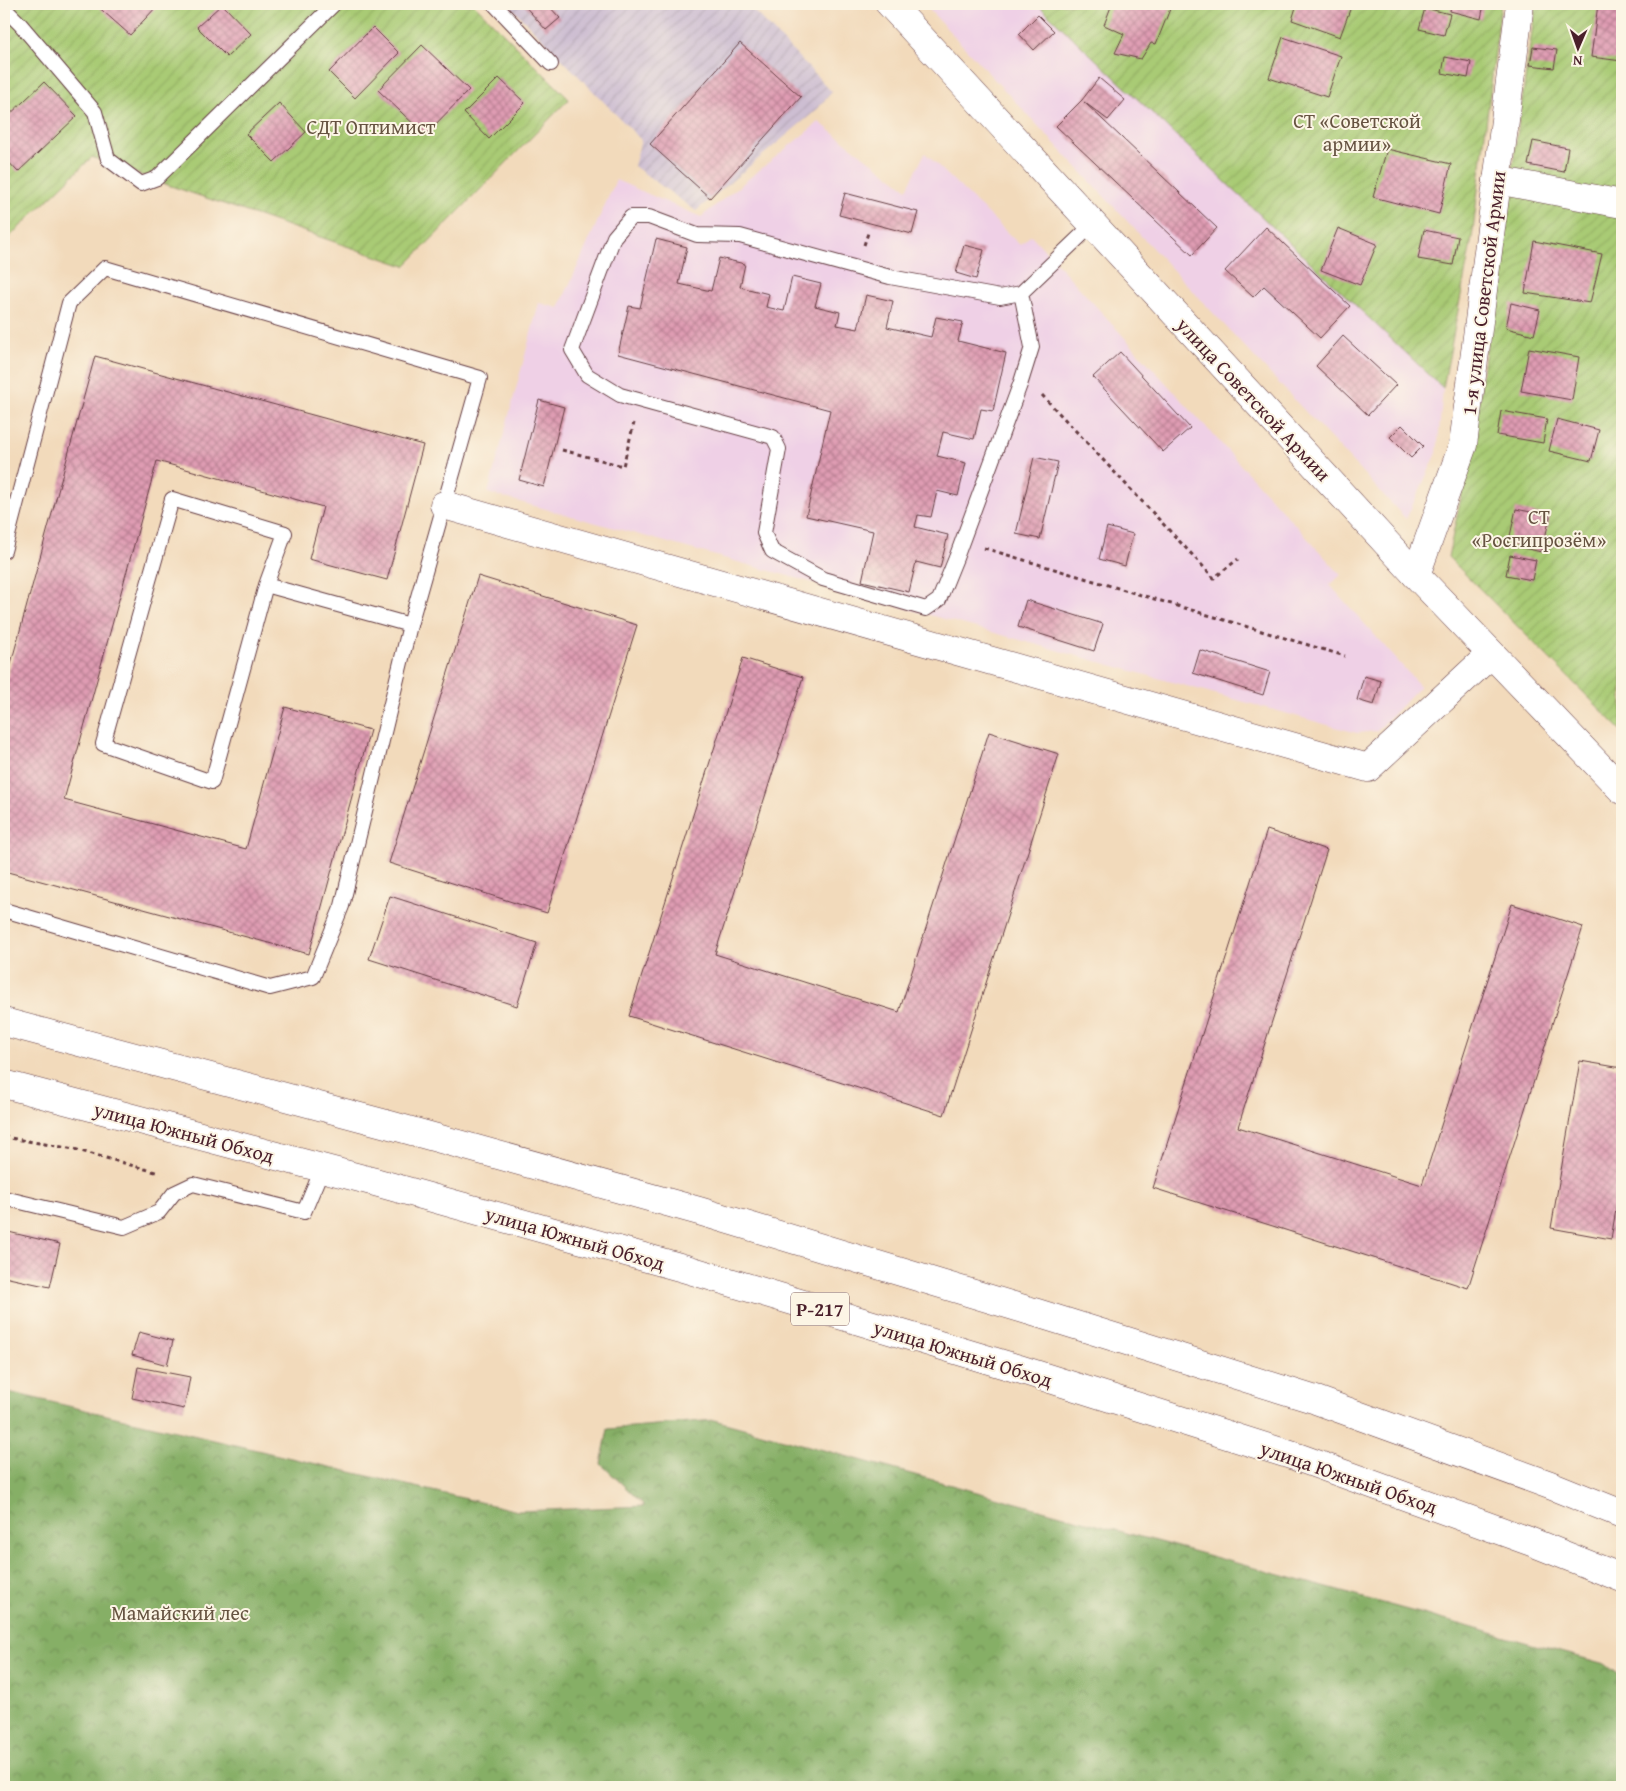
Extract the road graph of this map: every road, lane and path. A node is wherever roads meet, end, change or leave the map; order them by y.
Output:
1 (334, 4) edge
2 (494, 4) edge
3 (890, 4) edge
4 (1520, 4) edge
5 (4, 8) edge
6 (551, 64) dead end
7 (1497, 180) junction
8 (1622, 204) edge
9 (1093, 224) junction
10 (1021, 293) junction
11 (1021, 382) junction
12 (640, 401) junction
13 (562, 450) dead end
14 (444, 505) junction
15 (962, 542) junction
16 (4, 551) edge
17 (1238, 559) dead end
18 (1416, 575) junction
19 (266, 585) junction
20 (410, 625) junction
21 (1492, 654) junction
22 (1345, 656) dead end
23 (1622, 790) edge
24 (4, 910) edge
25 (4, 1022) edge
26 (4, 1084) edge
27 (4, 1138) edge
28 (322, 1168) junction
29 (199, 1185) junction
30 (4, 1198) edge
31 (1622, 1514) edge
32 (1622, 1578) edge

1 - 5 lane
2 - 6 lane
3 - 9 main road, улица Советской Армии
4 - 7 main road, 1-я улица Советской Армии
7 - 8 main road
7 - 18 main road, 1-я улица Советской Армии
9 - 10 lane
9 - 18 main road, улица Советской Армии
10 - 11 lane
10 - 12 lane
11 - 15 lane
11 - 17 path
12 - 13 path
12 - 15 lane
14 - 16 lane
14 - 20 lane
14 - 21 main road
15 - 22 path
18 - 21 main road, улица Советской Армии
19 - 19 lane
19 - 20 lane
20 - 24 lane
21 - 23 main road, улица Советской Армии
25 - 31 main road
26 - 28 main road, улица Южный Обход / Р-217
27 - 29 path
28 - 29 lane
28 - 32 main road, улица Южный Обход / Р-217
29 - 30 lane

